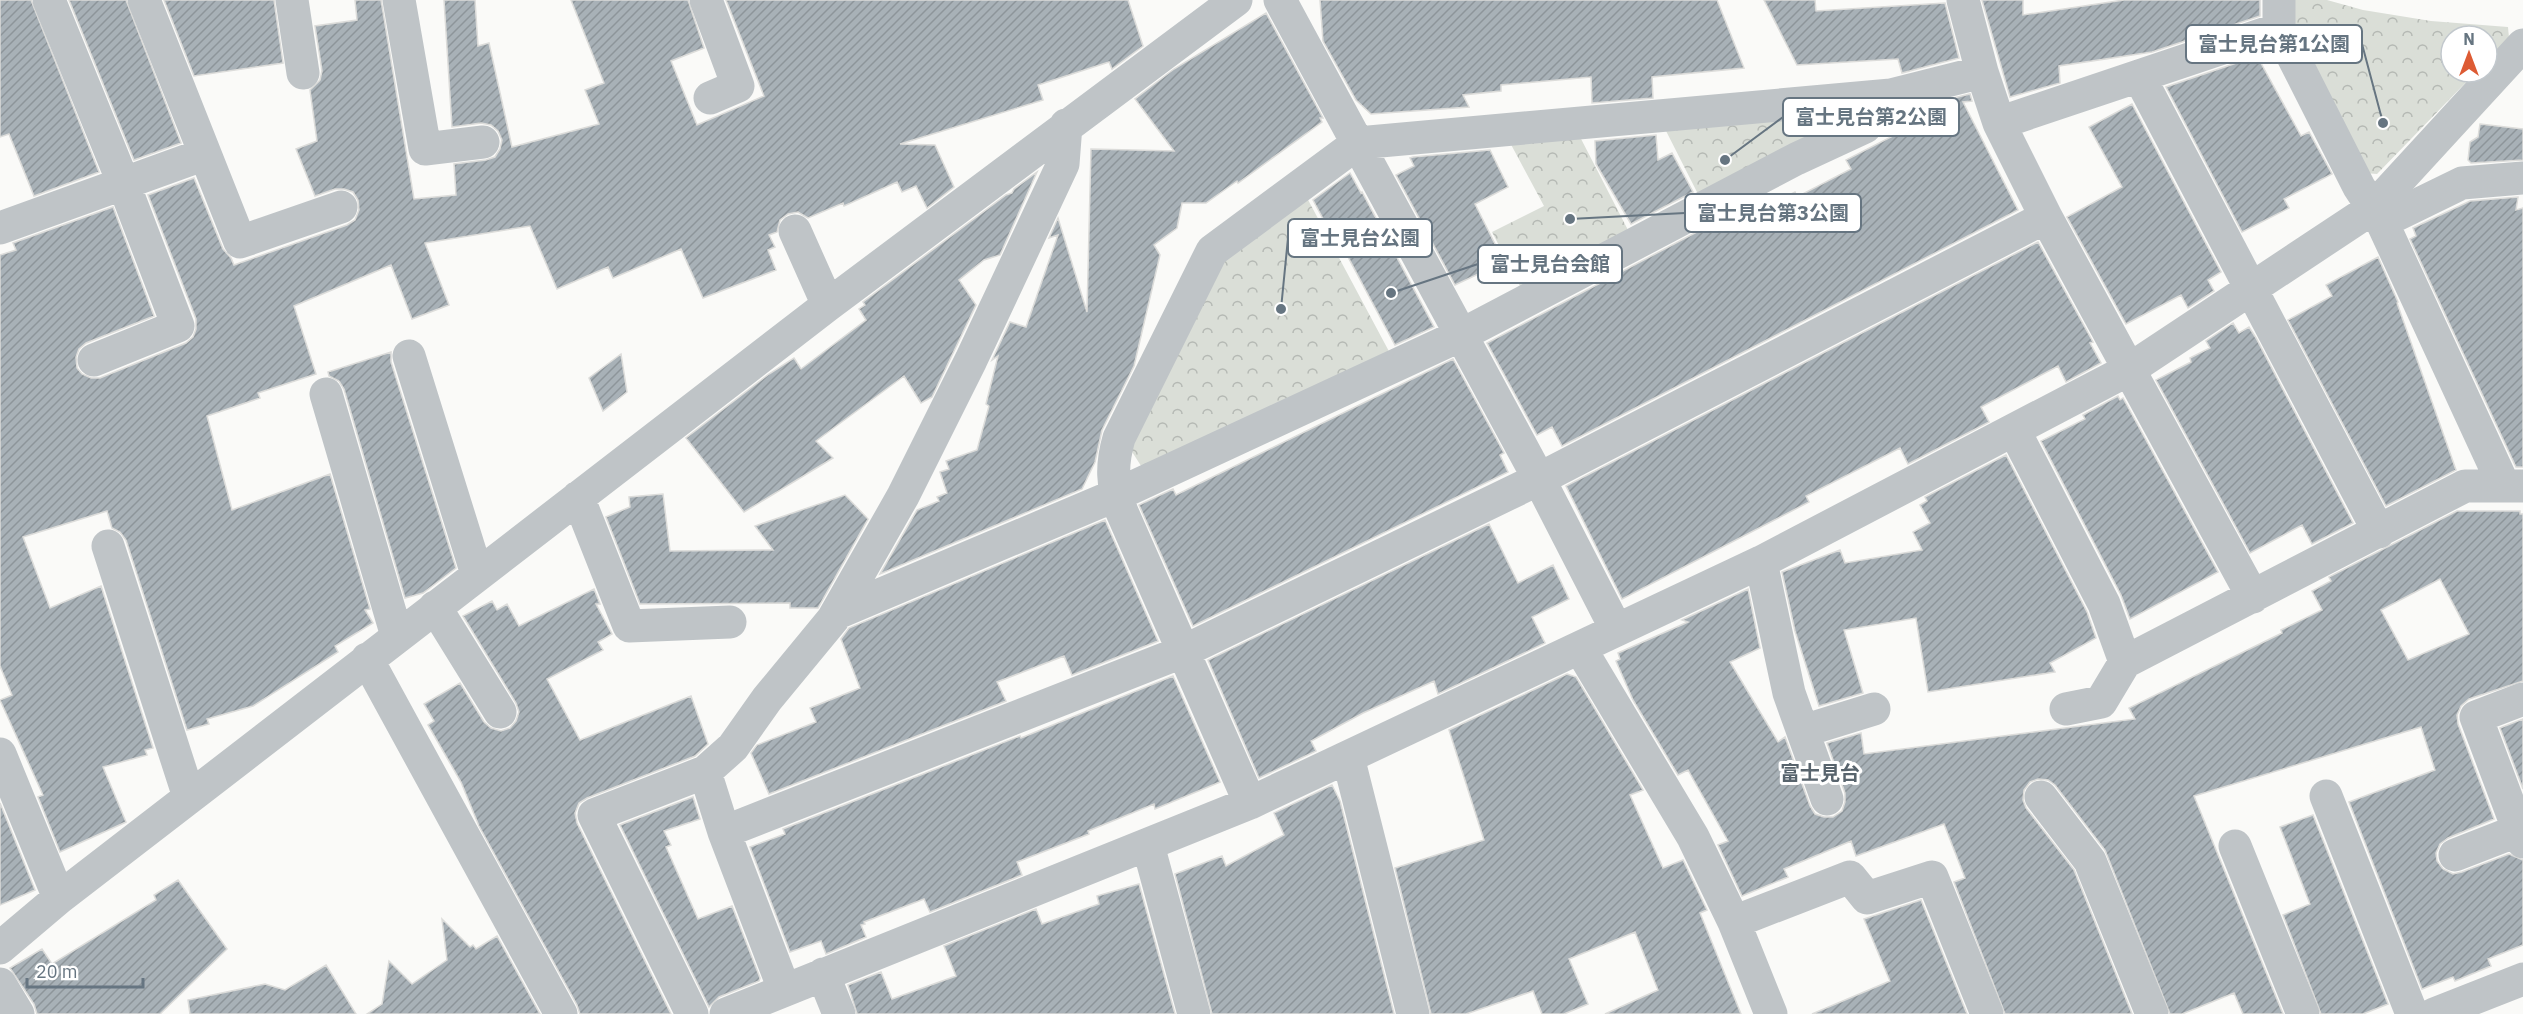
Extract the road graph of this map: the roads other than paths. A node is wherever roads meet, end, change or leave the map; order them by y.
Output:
1 (49, 0) edge
2 (144, 0) edge
3 (292, 0) edge
4 (399, 0) edge
5 (706, 0) edge
6 (1236, 0) edge
7 (1280, 0) edge
8 (1964, 0) edge
9 (2279, 14) edge
10 (2523, 45) edge
11 (1982, 72) junction
12 (303, 74) dead end
13 (2139, 76) junction
14 (1891, 94) junction
15 (710, 98) dead end
16 (2000, 123) junction
17 (1066, 125) junction
18 (483, 142) dead end
19 (1358, 143) junction
20 (205, 154) junction
21 (2523, 178) edge
22 (123, 182) junction
23 (341, 207) dead end
24 (2378, 215) junction
25 (2046, 217) junction
26 (0, 228) edge
27 (795, 231) dead end
28 (2252, 290) junction
29 (828, 305) junction
30 (1461, 335) junction
31 (409, 356) dead end
32 (94, 360) dead end
33 (2130, 369) junction
34 (326, 394) dead end
35 (2014, 430) junction
36 (1539, 479) junction
37 (2513, 486) edge
38 (1116, 495) junction
39 (578, 497) junction
40 (2379, 532) junction
41 (108, 546) dead end
42 (1761, 562) junction
43 (477, 574) junction
44 (2253, 597) junction
45 (435, 607) junction
46 (837, 613) junction
47 (730, 622) dead end
48 (1616, 629) junction
49 (397, 636) junction
50 (1580, 648) junction
51 (1182, 652) junction
52 (368, 659) junction
53 (2125, 662) junction
54 (2523, 699) edge
55 (1874, 709) dead end
56 (2066, 709) dead end
57 (500, 712) dead end
58 (1803, 731) junction
59 (0, 754) edge
60 (1348, 757) junction
61 (705, 772) junction
62 (2326, 796) dead end
63 (189, 797) junction
64 (2041, 797) dead end
65 (1827, 799) dead end
66 (1250, 803) junction
67 (724, 832) junction
68 (2521, 836) edge
69 (1148, 845) junction
70 (2235, 846) dead end
71 (2455, 855) dead end
72 (58, 898) junction
73 (1734, 922) junction
74 (0, 948) edge
75 (823, 974) junction
76 (2523, 979) edge
77 (0, 984) edge
78 (784, 989) junction
79 (18, 1014) edge
80 (561, 1014) edge
81 (692, 1014) edge
82 (726, 1014) edge
83 (839, 1014) edge
84 (1194, 1014) edge
85 (1413, 1014) edge
86 (1772, 1014) edge
87 (1987, 1014) edge
88 (2152, 1014) edge
89 (2303, 1014) edge
90 (2412, 1014) edge
91 (2434, 1014) edge

1 - 22 street
2 - 20 street
3 - 12 street
4 - 18 street
5 - 15 street
6 - 17 street
7 - 19 street
8 - 11 street
9 - 13 street
9 - 24 street
10 - 24 street
11 - 14 street
11 - 16 street
13 - 16 street
13 - 28 street
14 - 19 street
14 - 30 street
16 - 25 street
17 - 29 street
17 - 46 street
19 - 30 street
19 - 38 street
20 - 22 street
20 - 23 street
21 - 24 street
22 - 26 street
22 - 32 street
24 - 28 street
24 - 37 street
25 - 33 street
25 - 36 street
27 - 29 street
28 - 33 street
28 - 40 street
29 - 39 street
30 - 36 street
30 - 38 street
31 - 43 street
33 - 35 street
33 - 44 street
34 - 49 street
35 - 42 street
35 - 53 street
36 - 48 street
36 - 51 street
37 - 40 street
38 - 46 street
38 - 51 street
39 - 43 street
39 - 47 street
40 - 44 street
41 - 63 street
42 - 48 street
42 - 58 street
43 - 45 street
44 - 53 street
45 - 49 street
45 - 57 street
46 - 61 street
48 - 50 street
49 - 52 street
50 - 60 street
50 - 73 street
51 - 66 street
51 - 67 street
52 - 63 street
52 - 80 street
53 - 56 street
54 - 68 street
55 - 58 street
58 - 65 street
59 - 72 street
60 - 66 street
60 - 85 street
61 - 67 street
61 - 81 street
62 - 90 street
63 - 72 street
64 - 88 street
66 - 69 street
67 - 78 street
68 - 71 street
69 - 75 street
69 - 84 street
70 - 89 street
72 - 74 street
73 - 86 street
73 - 87 street
75 - 78 street
75 - 83 street
76 - 91 street
77 - 79 street
78 - 82 street

